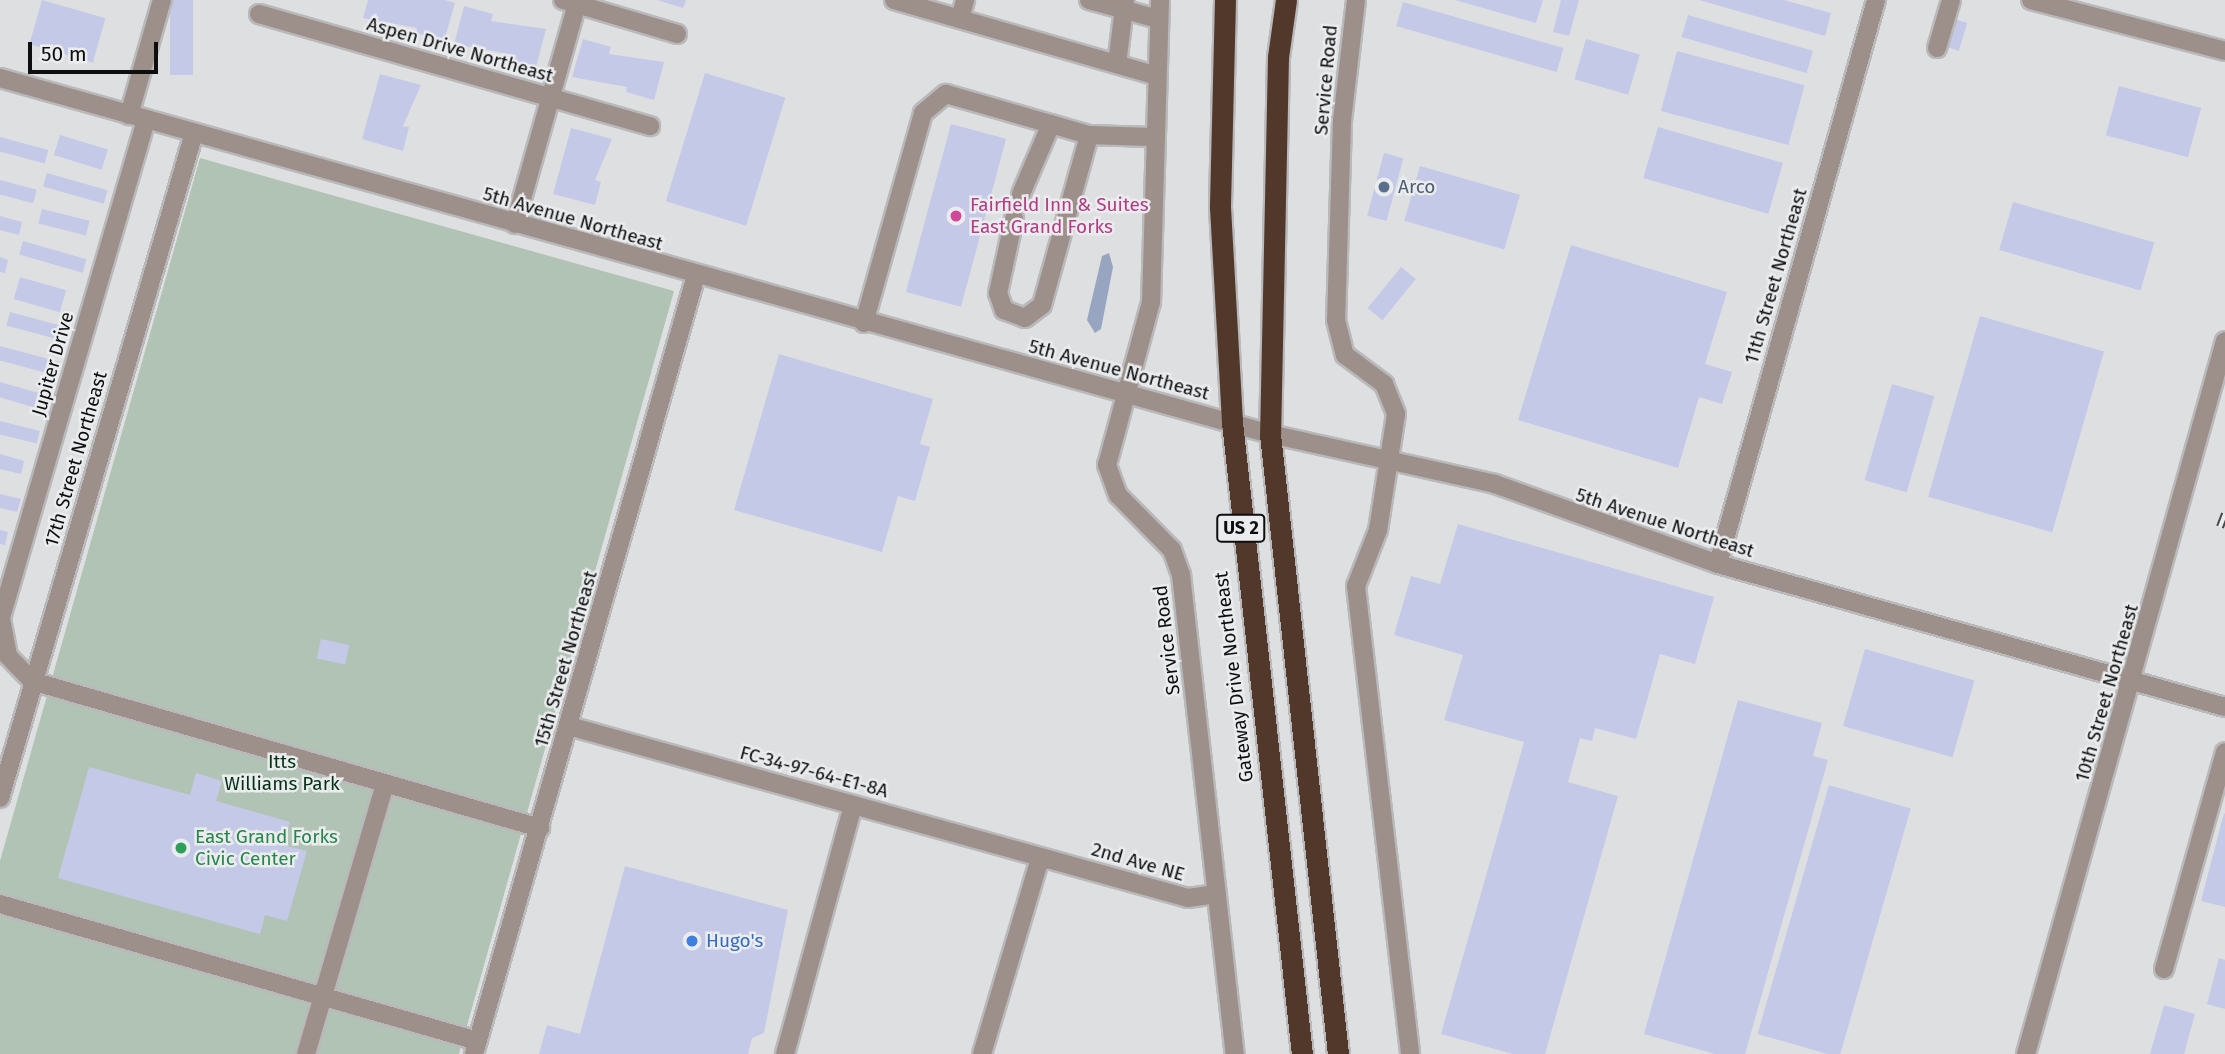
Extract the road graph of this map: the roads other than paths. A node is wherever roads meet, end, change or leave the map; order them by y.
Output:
1 (162, 0) edge
2 (894, 0) edge
3 (965, 0) edge
4 (1089, 0) edge
5 (1160, 0) edge
6 (1225, 0) edge
7 (1286, 0) edge
8 (1356, 0) edge
9 (1876, 0) edge
10 (1951, 0) edge
11 (2031, 0) edge
12 (572, 1) edge
13 (1124, 5) edge
14 (259, 14) dead end
15 (960, 19) junction
16 (1158, 19) junction
17 (677, 33) dead end
18 (1937, 48) dead end
19 (2225, 51) edge
20 (1117, 64) junction
21 (1154, 75) junction
22 (0, 78) edge
23 (550, 97) junction
24 (138, 117) junction
25 (1051, 124) junction
26 (650, 126) dead end
27 (194, 133) junction
28 (1088, 135) junction
29 (1152, 137) junction
30 (1021, 194) tunnel mouth
31 (1014, 219) tunnel mouth
32 (514, 224) junction
33 (696, 275) junction
34 (864, 323) junction
35 (2225, 341) edge
36 (1123, 394) junction
37 (1232, 422) junction
38 (1270, 434) junction
39 (1390, 460) junction
40 (1718, 564) junction
41 (1, 616) edge
42 (32, 681) junction
43 (2133, 681) junction
44 (2225, 706) edge
45 (569, 726) junction
46 (2225, 752) edge
47 (385, 783) junction
48 (0, 798) edge
49 (853, 805) junction
50 (540, 828) junction
51 (1048, 859) junction
52 (1217, 894) junction
53 (0, 904) edge
54 (2164, 970) dead end
55 (323, 997) junction
56 (476, 1047) edge
57 (1414, 1053) edge
58 (306, 1054) edge
59 (785, 1054) edge
60 (982, 1054) edge
61 (1235, 1054) edge
62 (1302, 1054) edge
63 (1338, 1054) edge
64 (2026, 1054) edge

1 - 24 street, Jupiter Drive
2 - 15 street
3 - 15 street
4 - 13 street
5 - 16 street, Service Road
6 - 37 highway, Gateway Drive Northeast / US 2
7 - 38 highway, US 2
8 - 39 street, Service Road
9 - 40 street, 11th Street Northeast
10 - 18 street
11 - 19 street
12 - 17 street
12 - 23 street
13 - 16 street
13 - 20 street
14 - 23 street, Aspen Drive Northeast
15 - 20 street
16 - 21 street, Service Road
20 - 21 street
21 - 29 street, Service Road
22 - 24 street, 5th Avenue Northeast
23 - 26 street, Aspen Drive Northeast
23 - 32 street
24 - 27 street, 5th Avenue Northeast
24 - 41 street, Jupiter Drive
25 - 28 street
25 - 30 street
25 - 34 street
27 - 32 street, 5th Avenue Northeast
27 - 42 street, 17th Street Northeast
28 - 29 street
28 - 31 street
29 - 36 street, Service Road
32 - 33 street, 5th Avenue Northeast
33 - 34 street, 5th Avenue Northeast
33 - 45 street, 15th Street Northeast
34 - 36 street, 5th Avenue Northeast
35 - 43 street, 10th Street Northeast
36 - 37 street, 5th Avenue Northeast
36 - 52 street, Service Road
37 - 38 street, 5th Avenue Northeast
37 - 62 highway, Gateway Drive Northeast / US 2
38 - 39 street, 5th Avenue Northeast
38 - 63 highway, US 2
39 - 40 street, 5th Avenue Northeast
39 - 57 street, Service Road
40 - 43 street, 5th Avenue Northeast
41 - 42 street
42 - 47 street
42 - 48 street, 17th Street Northeast
43 - 44 street, 5th Avenue Northeast
43 - 64 street, 10th Street Northeast
45 - 49 street, FC-34-97-64-E1-8A
45 - 50 street, 15th Street Northeast
46 - 54 street
47 - 50 street
47 - 55 street
49 - 51 street, FC-34-97-64-E1-8A
49 - 59 street
50 - 56 street, 15th Street Northeast
51 - 52 street, 2nd Ave NE
51 - 60 street
52 - 61 street, Service Road
53 - 55 street
55 - 56 street
55 - 58 street

